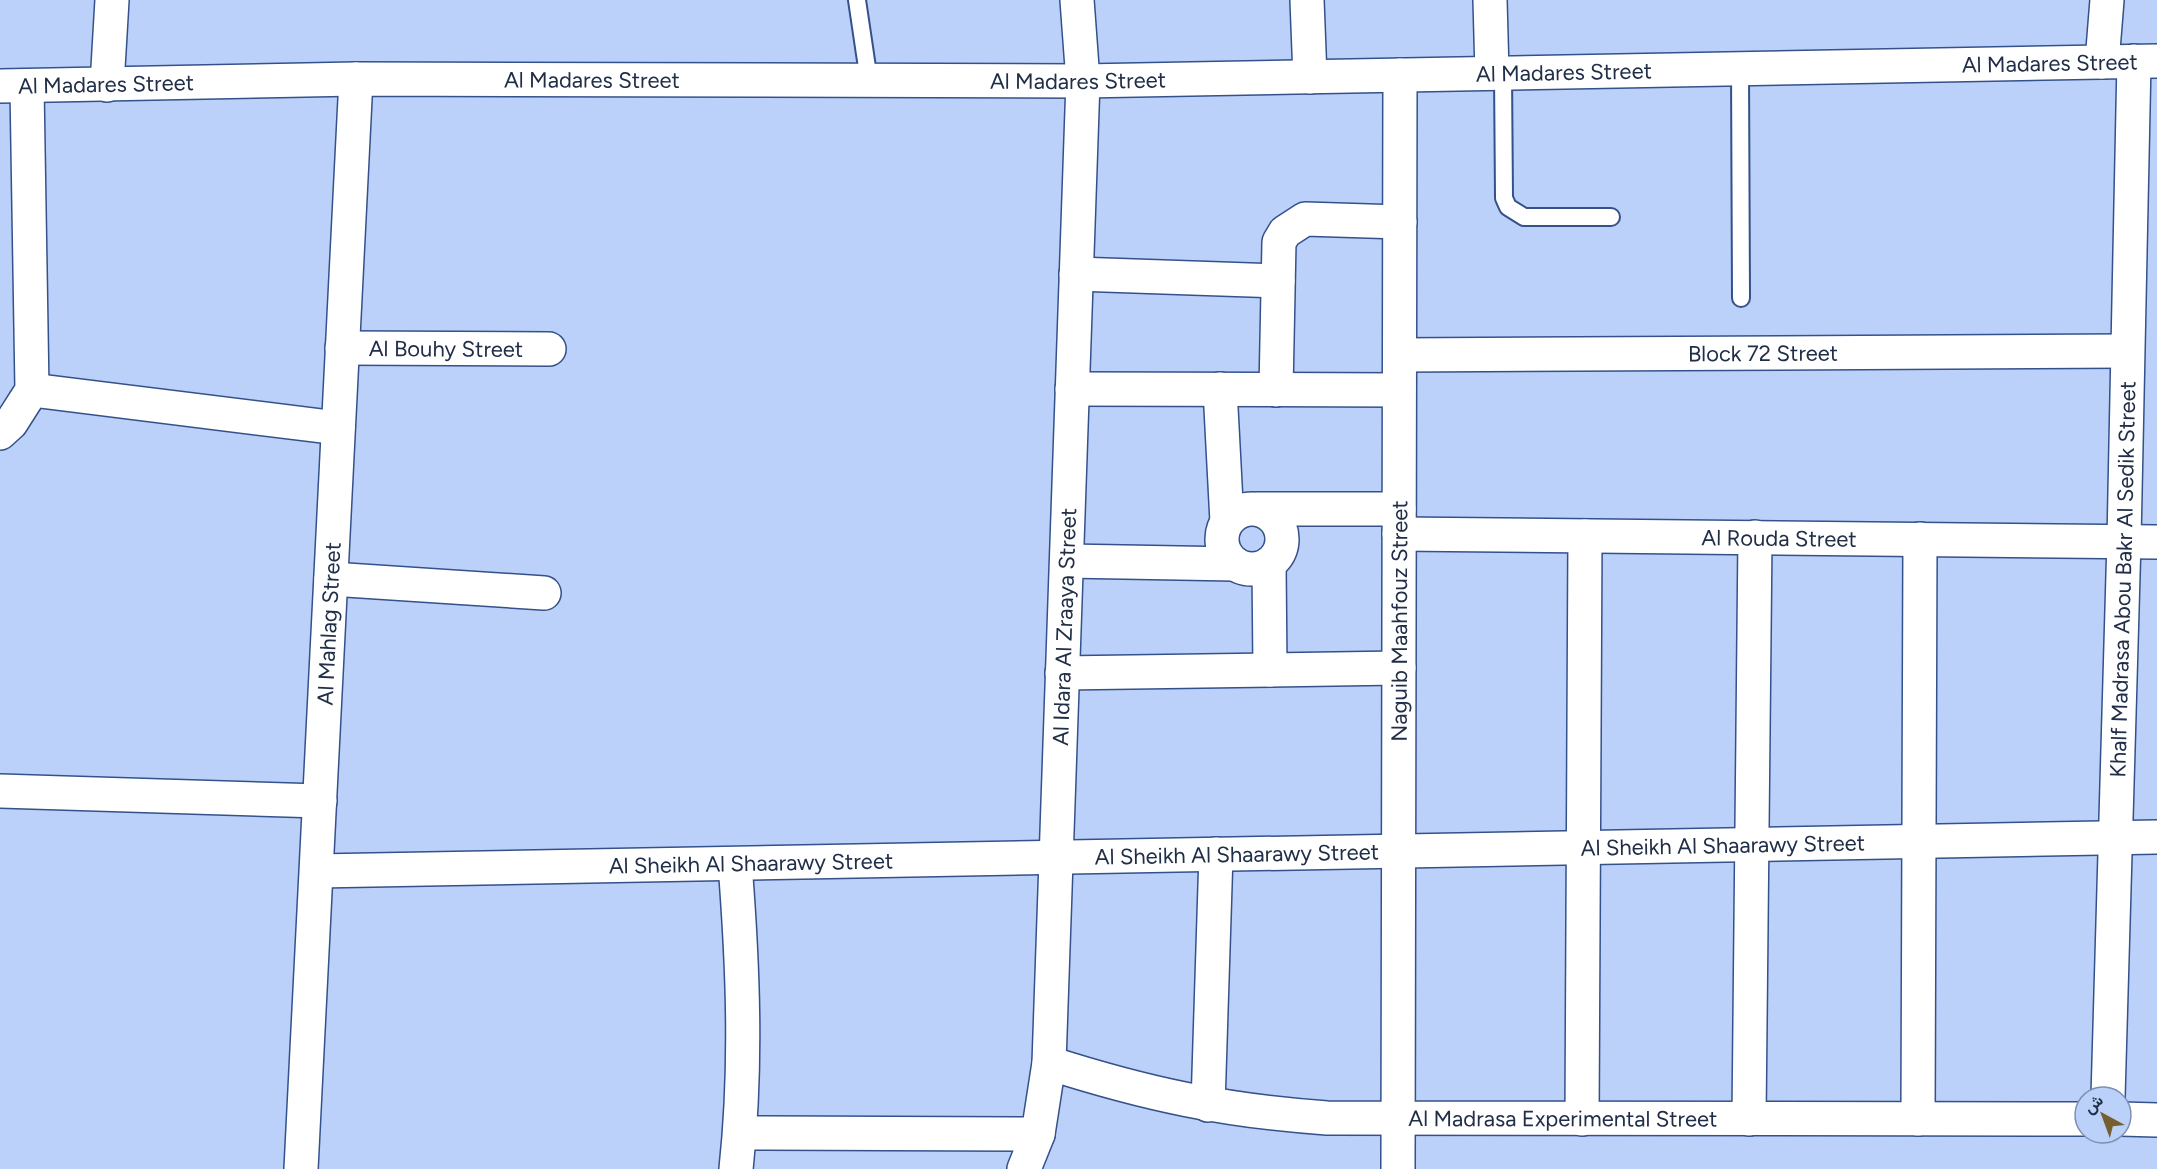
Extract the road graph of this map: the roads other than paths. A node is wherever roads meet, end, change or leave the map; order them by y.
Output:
1 (112, 0) edge
2 (857, 0) edge
3 (1077, 0) edge
4 (1307, 0) edge
5 (1490, 0) edge
6 (2107, 0) edge
7 (2131, 61) edge
8 (1740, 69) junction
9 (1497, 73) junction
10 (1400, 75) junction
11 (1310, 77) junction
12 (356, 79) junction
13 (869, 81) junction
14 (1083, 81) junction
15 (107, 85) junction
16 (14, 86) edge
17 (1611, 217) dead end
18 (1400, 222) junction
19 (1076, 274) junction
20 (1278, 281) junction
21 (1741, 298) dead end
22 (342, 348) junction
23 (549, 349) dead end
24 (2127, 351) junction
25 (1400, 355) junction
26 (1072, 389) junction
27 (1220, 389) junction
28 (32, 390) junction
29 (1276, 390) junction
30 (1400, 390) junction
31 (338, 429) junction
32 (0, 434) edge
33 (1259, 510) junction
34 (1227, 522) junction
35 (1399, 522) junction
36 (1585, 536) junction
37 (1755, 537) junction
38 (1920, 539) junction
39 (2124, 540) junction
40 (2157, 542) edge
41 (1066, 561) junction
42 (1235, 564) junction
43 (1269, 564) junction
44 (331, 579) junction
45 (544, 593) dead end
46 (1399, 668) junction
47 (1270, 670) junction
48 (1062, 673) junction
49 (0, 791) edge
50 (320, 801) junction
51 (2157, 837) edge
52 (2114, 838) junction
53 (1919, 841) junction
54 (1752, 845) junction
55 (1583, 848) junction
56 (1399, 851) junction
57 (1216, 854) junction
58 (1056, 857) junction
59 (735, 864) junction
60 (316, 871) junction
61 (1049, 1063) junction
62 (2108, 1085) edge
63 (1208, 1105) junction
64 (1398, 1118) junction
65 (1582, 1119) junction
66 (1749, 1119) junction
67 (1918, 1119) junction
68 (2073, 1119) edge
69 (2133, 1119) edge
70 (2157, 1120) edge
71 (740, 1134) junction
72 (1038, 1134) junction
73 (301, 1169) edge
74 (736, 1169) edge
75 (1024, 1169) edge
76 (1398, 1169) edge

1 - 15 street
2 - 13 lane
3 - 14 street, Al Idara Al Zraaya Street
4 - 11 street
5 - 9 street
6 - 7 street, Khalf Madrasa Abou Bakr Al Sedik Street
7 - 8 street, Al Madares Street
7 - 24 street, Khalf Madrasa Abou Bakr Al Sedik Street
8 - 9 street, Al Madares Street
8 - 21 lane
9 - 10 street, Al Madares Street
9 - 17 lane
10 - 11 street, Al Madares Street
10 - 18 street, Naguib Maahfouz Street
11 - 14 street, Al Madares Street
12 - 13 street, Al Madares Street
12 - 15 street, Al Madares Street
12 - 22 street, Al Mahlag Street
13 - 14 street, Al Madares Street
14 - 19 street, Al Idara Al Zraaya Street
15 - 16 street, Al Madares Street
16 - 28 street
18 - 20 street
18 - 25 street, Naguib Maahfouz Street
19 - 20 street
19 - 26 street, Al Idara Al Zraaya Street
20 - 29 street
22 - 23 street, Al Bouhy Street
22 - 31 street, Al Mahlag Street
24 - 25 street, Block 72 Street
24 - 39 street, Khalf Madrasa Abou Bakr Al Sedik Street
25 - 30 street, Naguib Maahfouz Street
26 - 27 street
26 - 41 street, Al Idara Al Zraaya Street
27 - 29 street
27 - 34 street
28 - 31 street
28 - 32 street
29 - 30 street
30 - 35 street, Naguib Maahfouz Street
31 - 44 street, Al Mahlag Street
33 - 34 street
33 - 35 street, Al Rouda Street
33 - 43 street
34 - 42 street
35 - 36 street, Al Rouda Street
35 - 46 street, Naguib Maahfouz Street
36 - 37 street, Al Rouda Street
36 - 55 street
37 - 38 street, Al Rouda Street
37 - 54 street
38 - 39 street, Al Rouda Street
38 - 53 street
39 - 40 street, Al Rouda Street
39 - 52 street, Khalf Madrasa Abou Bakr Al Sedik Street
41 - 42 street
41 - 48 street, Al Idara Al Zraaya Street
42 - 43 street
43 - 47 street
44 - 45 street
44 - 50 street, Al Mahlag Street
46 - 47 street
46 - 56 street, Naguib Maahfouz Street
47 - 48 street
48 - 58 street, Al Idara Al Zraaya Street
49 - 50 street
50 - 60 street, Al Mahlag Street
51 - 52 street, Al Sheikh Al Shaarawy Street
52 - 53 street, Al Sheikh Al Shaarawy Street
52 - 62 street, Khalf Madrasa Abou Bakr Al Sedik Street
53 - 54 street, Al Sheikh Al Shaarawy Street
53 - 67 street
54 - 55 street, Al Sheikh Al Shaarawy Street
54 - 66 street
55 - 56 street, Al Sheikh Al Shaarawy Street
55 - 65 street
56 - 57 street, Al Sheikh Al Shaarawy Street
56 - 64 street, Naguib Maahfouz Street
57 - 58 street, Al Sheikh Al Shaarawy Street
57 - 63 street
58 - 59 street, Al Sheikh Al Shaarawy Street
58 - 61 street, Al Idara Al Zraaya Street
59 - 60 street, Al Sheikh Al Shaarawy Street
59 - 71 street
60 - 73 street, Al Mahlag Street
61 - 63 street, Al Madrasa Experimental Street
61 - 72 street, Al Idara Al Zraaya Street
63 - 64 street, Al Madrasa Experimental Street
64 - 65 street, Al Madrasa Experimental Street
64 - 76 street, Naguib Maahfouz Street
65 - 66 street, Al Madrasa Experimental Street
66 - 67 street, Al Madrasa Experimental Street
67 - 68 street, Al Madrasa Experimental Street
69 - 70 street
71 - 72 street
71 - 74 street
72 - 75 street, Al Idara Al Zraaya Street

